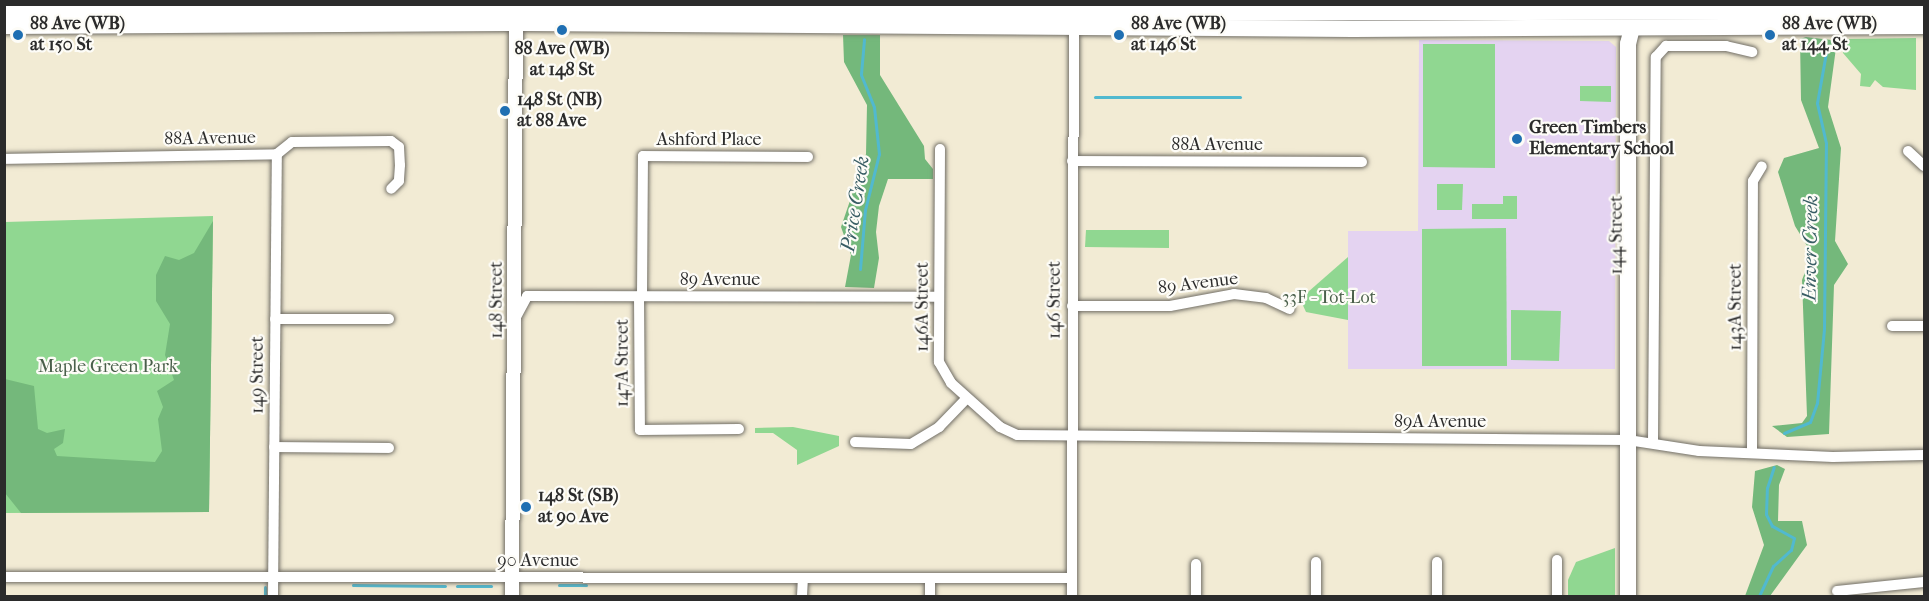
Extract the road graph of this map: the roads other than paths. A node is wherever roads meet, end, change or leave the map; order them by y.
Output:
1 (1924, 11) edge
2 (4, 12) edge
3 (516, 12) edge
4 (1074, 15) edge
5 (1631, 19) edge
6 (4, 26) edge
7 (1924, 26) edge
8 (1752, 52) dead end
9 (940, 149) dead end
10 (1908, 150) dead end
11 (277, 154) junction
12 (808, 157) dead end
13 (4, 159) edge
14 (1072, 161) junction
15 (1362, 162) dead end
16 (1762, 166) dead end
17 (1924, 166) edge
18 (391, 189) dead end
19 (641, 296) junction
20 (939, 297) junction
21 (1072, 306) junction
22 (1290, 309) dead end
23 (275, 319) junction
24 (389, 319) dead end
25 (515, 319) junction
26 (1892, 326) dead end
27 (1924, 326) edge
28 (967, 398) junction
29 (739, 429) dead end
30 (1071, 437) junction
31 (1628, 438) junction
32 (855, 442) dead end
33 (1653, 442) junction
34 (274, 447) junction
35 (389, 448) dead end
36 (1752, 451) junction
37 (1924, 455) edge
38 (1557, 560) dead end
39 (1316, 562) dead end
40 (1437, 562) dead end
41 (1196, 564) dead end
42 (4, 577) edge
43 (273, 577) junction
44 (512, 577) junction
45 (1072, 578) junction
46 (803, 579) junction
47 (930, 579) junction
48 (1924, 582) edge
49 (1837, 591) dead end
50 (273, 597) edge
51 (512, 597) edge
52 (802, 597) edge
53 (930, 597) edge
54 (1072, 597) edge
55 (1196, 597) edge
56 (1316, 597) edge
57 (1437, 597) edge
58 (1557, 597) edge
59 (1628, 597) edge

1 - 5 main road
2 - 3 main road
3 - 4 main road
3 - 6 main road
3 - 25 street, 148 Street
4 - 5 main road
4 - 14 street, 146 Street
5 - 7 main road
5 - 31 main road, 144 Street
8 - 33 street
9 - 20 street, 146A Street
10 - 17 street
11 - 13 street, 88A Avenue
11 - 18 street, 88A Avenue
11 - 23 street, 149 Street
12 - 19 street, Ashford Place
14 - 15 street, 88A Avenue
14 - 21 street, 146 Street
16 - 36 street, 143A Street
19 - 20 street, 89 Avenue
19 - 25 street, 89 Avenue
19 - 29 street, 147A Street
20 - 28 street, 146A Street
21 - 22 street, 89 Avenue
21 - 30 street, 146 Street
23 - 24 street
23 - 34 street, 149 Street
25 - 44 street, 148 Street
26 - 27 street
28 - 30 street, 89A Avenue
28 - 32 street
30 - 31 street, 89A Avenue
30 - 45 street, 146 Street
31 - 33 street, 89A Avenue
31 - 59 main road, 144 Street
33 - 36 street, 89A Avenue
34 - 35 street
34 - 43 street, 149 Street
36 - 37 street, 89A Avenue
38 - 58 street
39 - 56 street
40 - 57 street
41 - 55 street
42 - 43 street, 90 Avenue
43 - 44 street, 90 Avenue
43 - 50 street, 149 Street
44 - 46 street, 90 Avenue
44 - 51 street, 148 Street
45 - 47 street, 90 Avenue
45 - 54 street, 146 Street
46 - 47 street, 90 Avenue
46 - 52 street
47 - 53 street
48 - 49 street

